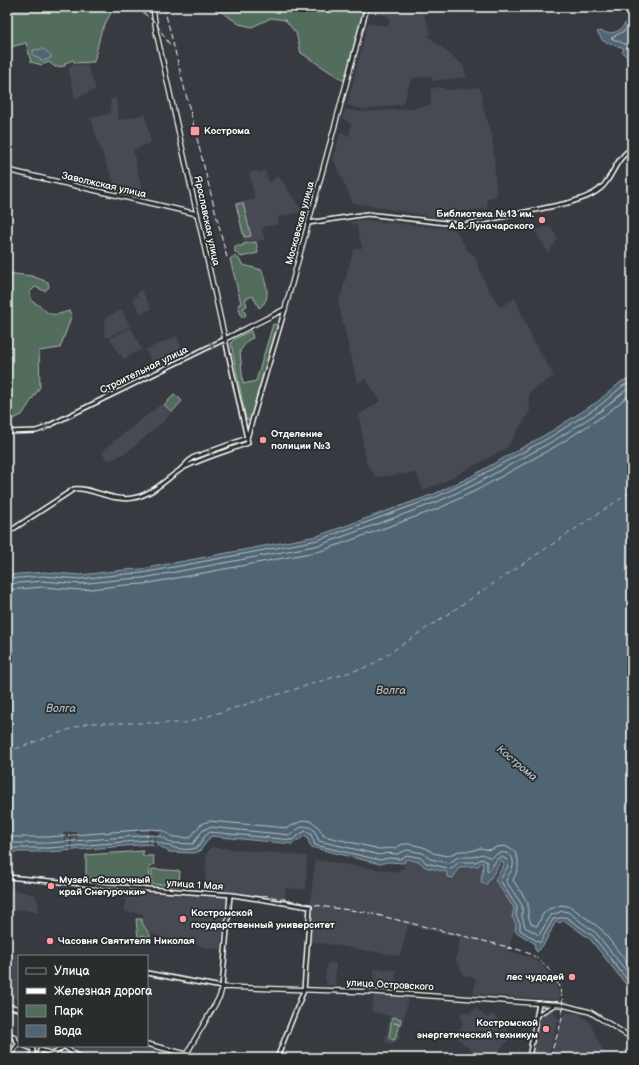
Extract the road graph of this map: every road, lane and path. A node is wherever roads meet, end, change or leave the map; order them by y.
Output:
1 (153, 7) edge
2 (367, 7) edge
3 (632, 148) edge
4 (7, 170) edge
5 (197, 214) junction
6 (308, 223) junction
7 (285, 310) junction
8 (226, 339) junction
9 (243, 421) junction
10 (253, 422) junction
11 (7, 432) edge
12 (247, 438) junction
13 (178, 472) junction
14 (7, 533) edge
15 (7, 877) edge
16 (230, 895) junction
17 (148, 973) edge
18 (222, 987) junction
19 (304, 990) junction
20 (539, 1003) junction
21 (556, 1004) junction
22 (7, 1006) edge
23 (18, 1009) edge
24 (537, 1015) junction
25 (7, 1037) edge
26 (632, 1038) edge
27 (18, 1043) edge
28 (148, 1044) edge
29 (18, 1045) edge
30 (28, 1047) edge
31 (63, 1047) edge
32 (65, 1047) edge
33 (54, 1054) junction
34 (186, 1054) junction
35 (9, 1058) edge
36 (32, 1058) edge
37 (38, 1058) edge
38 (56, 1058) edge
39 (80, 1058) edge
40 (184, 1058) edge
41 (205, 1058) edge
42 (277, 1058) edge
43 (529, 1058) edge

1 - 5 main road, Ярославская улица
2 - 6 main road, Московская улица
3 - 6 street
4 - 5 main road, Заволжская улица
5 - 8 main road, Ярославская улица
6 - 7 main road, Московская улица
7 - 8 main road, Строительная улица
7 - 10 street, Московская улица
8 - 9 street, Ярославская улица
11 -> 8 street, Строительная улица
9 - 10 street
9 - 12 street, Ярославская улица
10 - 12 street, Московская улица
12 -> 13 street
12 - 13 street
13 - 14 street
15 - 16 street, улица 1 Мая
16 - 18 street
16 - 19 street, улица 1 Мая
17 - 18 street, улица Островского
18 - 19 main road, улица Островского
18 - 34 main road
19 - 20 main road, улица Островского
19 - 42 street
20 - 21 main road, улица Островского
20 - 24 street
21 - 24 street
21 - 26 main road, улица Островского
22 - 23 main road
24 - 43 street
25 - 27 street
28 - 34 main road
29 - 35 street
30 - 36 street
31 - 33 street
32 - 39 street
33 - 37 street
33 - 38 street
34 - 40 main road
34 - 41 street

